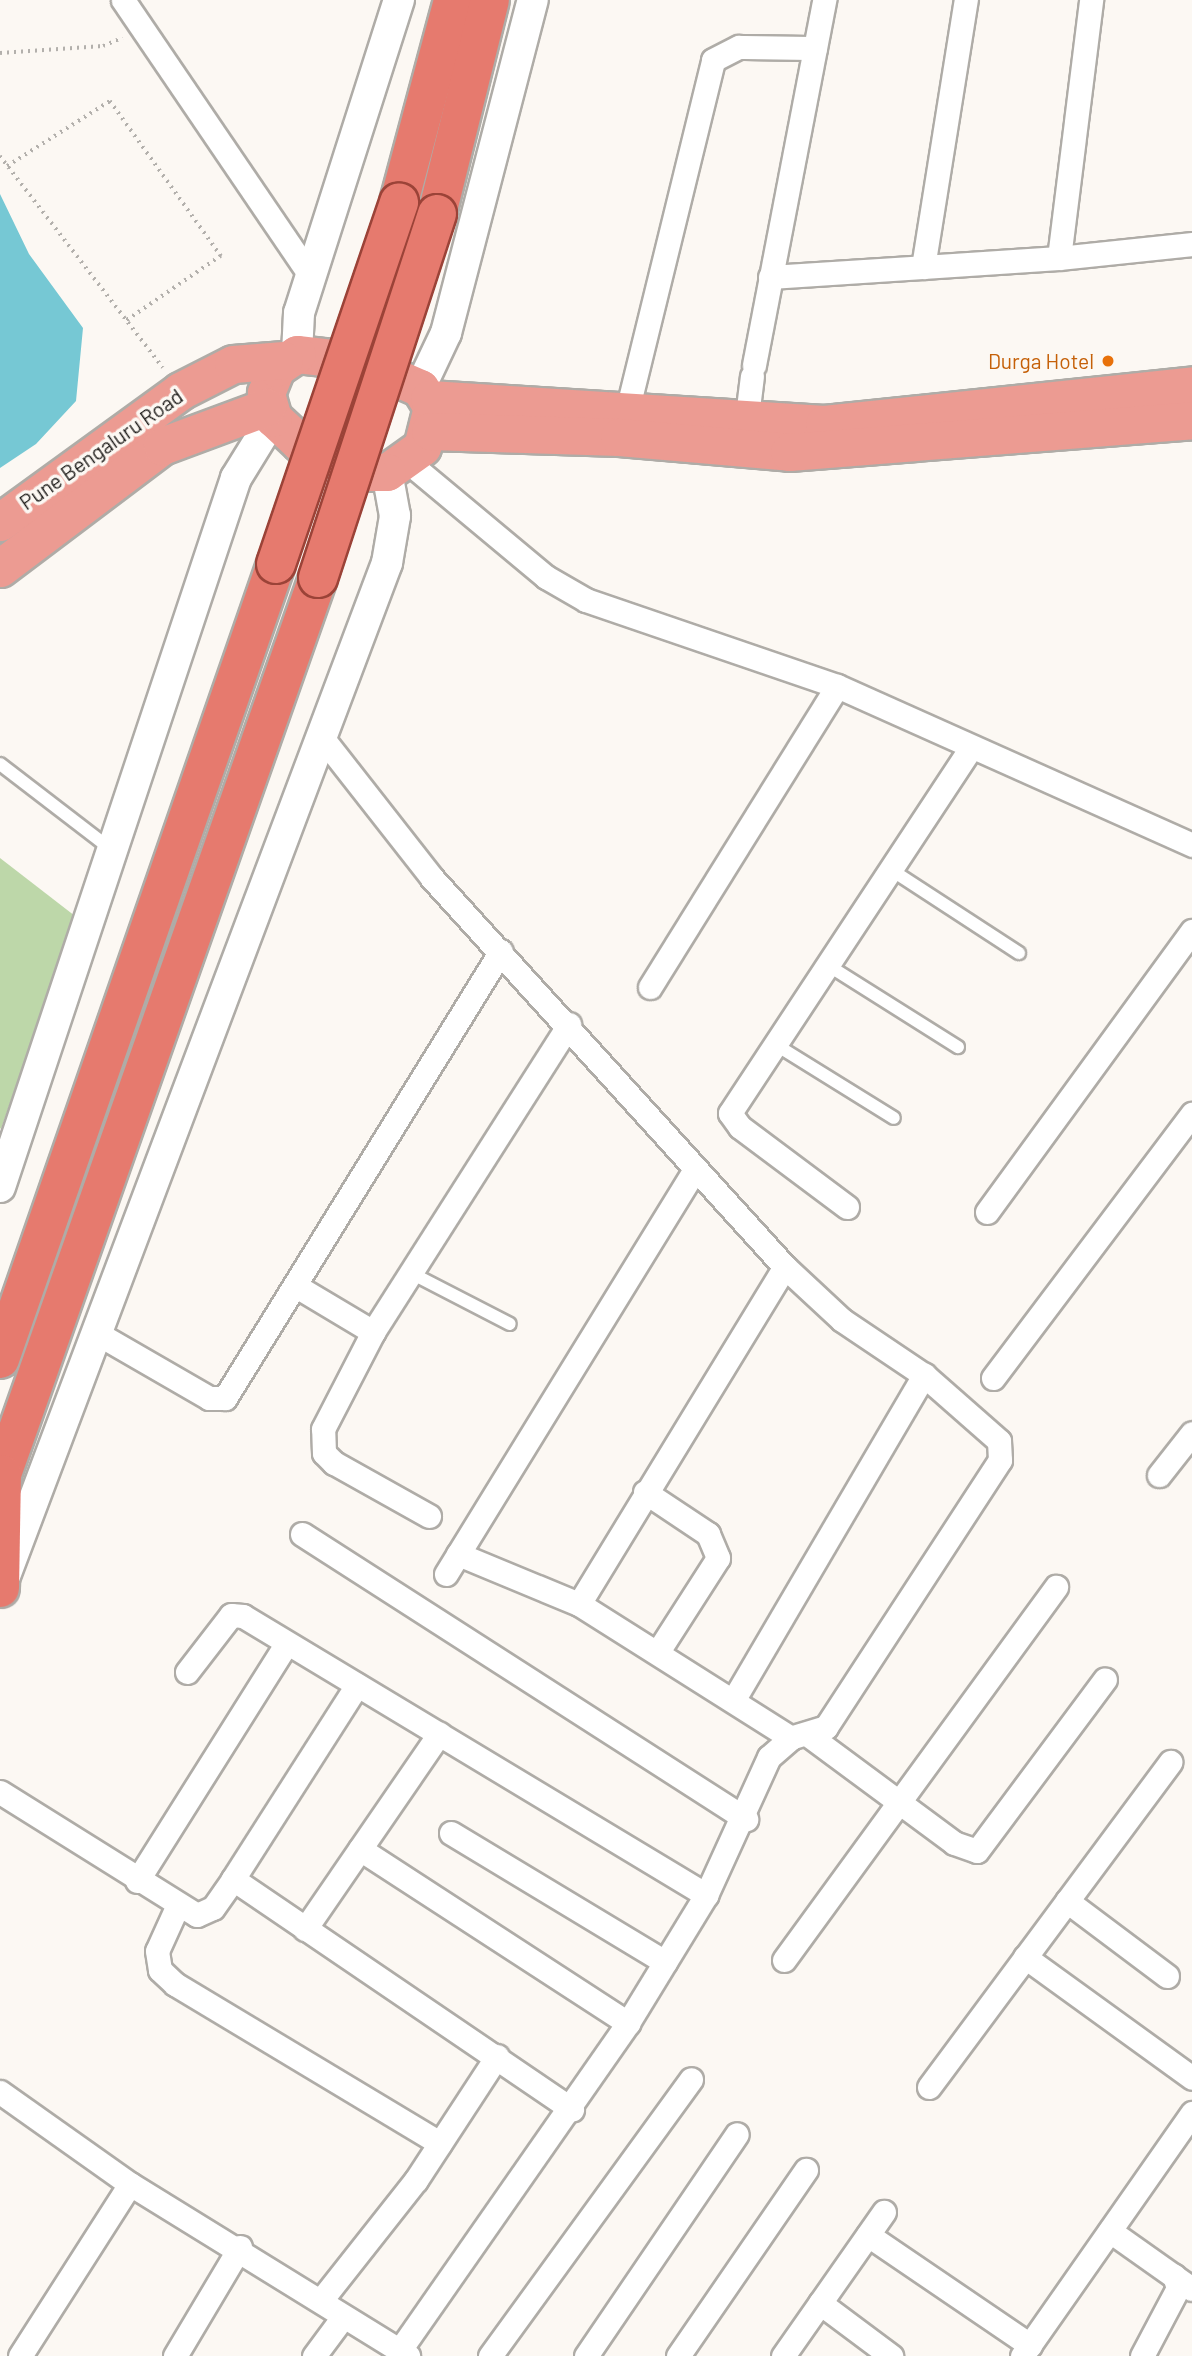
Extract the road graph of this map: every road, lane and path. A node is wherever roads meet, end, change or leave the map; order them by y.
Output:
1 (123, 0) edge
2 (399, 0) edge
3 (453, 0) edge
4 (490, 0) edge
5 (533, 0) edge
6 (824, 0) edge
7 (966, 0) edge
8 (1091, 0) edge
9 (145, 29) junction
10 (815, 48) junction
11 (0, 53) edge
12 (0, 156) edge
13 (7, 166) junction
14 (1192, 244) edge
15 (1059, 258) junction
16 (923, 267) junction
17 (310, 277) junction
18 (770, 277) junction
19 (126, 321) junction
20 (290, 357) junction
21 (1192, 385) edge
22 (180, 391) junction
23 (426, 406) junction
24 (628, 411) junction
25 (270, 413) junction
26 (1192, 420) edge
27 (930, 429) junction
28 (745, 435) junction
29 (397, 467) junction
30 (0, 522) edge
31 (0, 569) edge
32 (837, 686) junction
33 (320, 735) junction
34 (971, 747) junction
35 (0, 764) edge
36 (1192, 845) edge
37 (115, 852) junction
38 (890, 869) junction
39 (1192, 932) edge
40 (501, 951) junction
41 (1019, 953) dead end
42 (827, 964) junction
43 (650, 986) dead end
44 (569, 1024) junction
45 (774, 1043) junction
46 (958, 1047) dead end
47 (1192, 1114) edge
48 (894, 1118) dead end
49 (7, 1139) edge
50 (695, 1169) junction
51 (0, 1187) edge
52 (846, 1207) dead end
53 (987, 1212) dead end
54 (785, 1266) junction
55 (411, 1273) junction
56 (296, 1286) junction
57 (510, 1324) dead end
58 (373, 1332) junction
59 (100, 1335) junction
60 (0, 1360) edge
61 (924, 1375) junction
62 (993, 1378) dead end
63 (1192, 1433) edge
64 (1159, 1475) dead end
65 (1, 1477) edge
66 (645, 1492) junction
67 (429, 1516) dead end
68 (302, 1534) dead end
69 (458, 1554) junction
70 (446, 1574) dead end
71 (1056, 1587) dead end
72 (1, 1588) edge
73 (579, 1604) junction
74 (287, 1643) junction
75 (659, 1650) junction
76 (187, 1672) dead end
77 (1104, 1679) dead end
78 (357, 1685) junction
79 (734, 1699) junction
80 (439, 1734) junction
81 (801, 1737) junction
82 (1170, 1762) dead end
83 (0, 1792) edge
84 (900, 1802) junction
85 (746, 1819) junction
86 (452, 1833) dead end
87 (360, 1849) junction
88 (233, 1879) junction
89 (137, 1881) junction
90 (706, 1895) junction
91 (1067, 1902) junction
92 (177, 1906) junction
93 (305, 1929) junction
94 (1025, 1957) junction
95 (784, 1960) dead end
96 (665, 1962) junction
97 (1167, 1976) dead end
98 (628, 2023) junction
99 (497, 2056) junction
100 (1192, 2078) edge
101 (691, 2079) dead end
102 (929, 2087) dead end
103 (0, 2092) edge
104 (572, 2109) junction
105 (1192, 2113) edge
106 (737, 2134) dead end
107 (440, 2143) junction
108 (806, 2170) dead end
109 (130, 2184) junction
110 (884, 2212) dead end
111 (1110, 2231) junction
112 (868, 2235) junction
113 (240, 2247) junction
114 (1183, 2282) edge
115 (322, 2300) junction
116 (820, 2303) junction
117 (343, 2318) junction
118 (1026, 2351) edge
119 (405, 2352) edge
120 (20, 2356) edge
121 (175, 2356) edge
122 (314, 2356) edge
123 (490, 2356) edge
124 (586, 2356) edge
125 (678, 2356) edge
126 (783, 2356) edge
127 (891, 2356) edge
128 (1142, 2356) edge

1 - 9 street
2 - 17 street
3 - 60 highway, bridge
4 - 65 highway, bridge
5 - 23 street
6 - 10 street
7 - 16 street
8 - 15 street
9 - 11 path
9 - 17 street
10 - 18 street
10 - 24 street
12 - 13 path
13 - 19 path
13 - 19 path
14 - 15 street
15 - 16 street
16 - 18 street
17 - 20 street
18 - 28 street
19 - 22 path
20 - 22 main road, Pune Bengaluru Road
20 - 23 main road, Pune Bengaluru Road
20 - 25 main road
21 - 27 main road
22 - 30 main road, Pune Bengaluru Road
23 - 24 main road
23 - 28 main road
23 - 29 main road
24 - 28 main road
25 - 29 main road
25 - 31 main road, Pune Bengaluru Road
25 - 37 street
26 - 27 main road
27 - 28 main road
29 - 32 street
29 - 33 street
32 - 34 street
32 - 43 street
33 - 40 street
33 - 59 street
34 - 36 street
34 - 38 street
35 - 37 lane
37 - 49 street
38 - 41 lane
38 - 42 street
39 - 53 street
40 - 44 street
40 - 56 street
42 - 45 street
42 - 46 lane
44 - 50 street
44 - 55 street
45 - 48 lane
45 - 52 street
47 - 62 street
49 - 51 street
50 - 54 street
50 - 69 street
54 - 61 street
54 - 66 street
55 - 57 lane
55 - 58 street
56 - 58 street
56 - 59 street
58 - 67 street
59 - 72 street
61 - 79 street
61 - 81 street
63 - 64 street
65 - 72 highway
66 - 73 street
66 - 75 street
68 - 85 street
69 - 70 street
69 - 73 street
71 - 84 street
73 - 75 street
74 - 76 street
74 - 78 street
74 - 89 street
75 - 79 street
77 - 84 street
78 - 80 street
78 - 88 street
79 - 81 street
80 - 87 street
80 - 90 street
81 - 84 street
81 - 85 street
82 - 91 street
83 - 89 street
84 - 95 street
85 - 90 street
86 - 96 street
87 - 93 street
87 - 98 street
88 - 92 street
88 - 93 street
89 - 92 street
90 - 96 street
91 - 94 street
91 - 97 street
92 - 107 street
93 - 99 street
94 - 100 street
94 - 102 street
96 - 98 street
98 - 104 street
99 - 104 street
99 - 107 street
101 - 123 street
103 - 109 street
104 - 119 street
105 - 111 street
106 - 124 street
107 - 115 street
108 - 125 street
109 - 113 street
109 - 120 street
110 - 112 street
111 - 114 street
111 - 118 street
112 - 116 street
112 - 118 street
113 - 115 street
113 - 121 street
114 - 128 street
115 - 117 street
116 - 126 street
116 - 127 street
117 - 119 street
117 - 122 street

